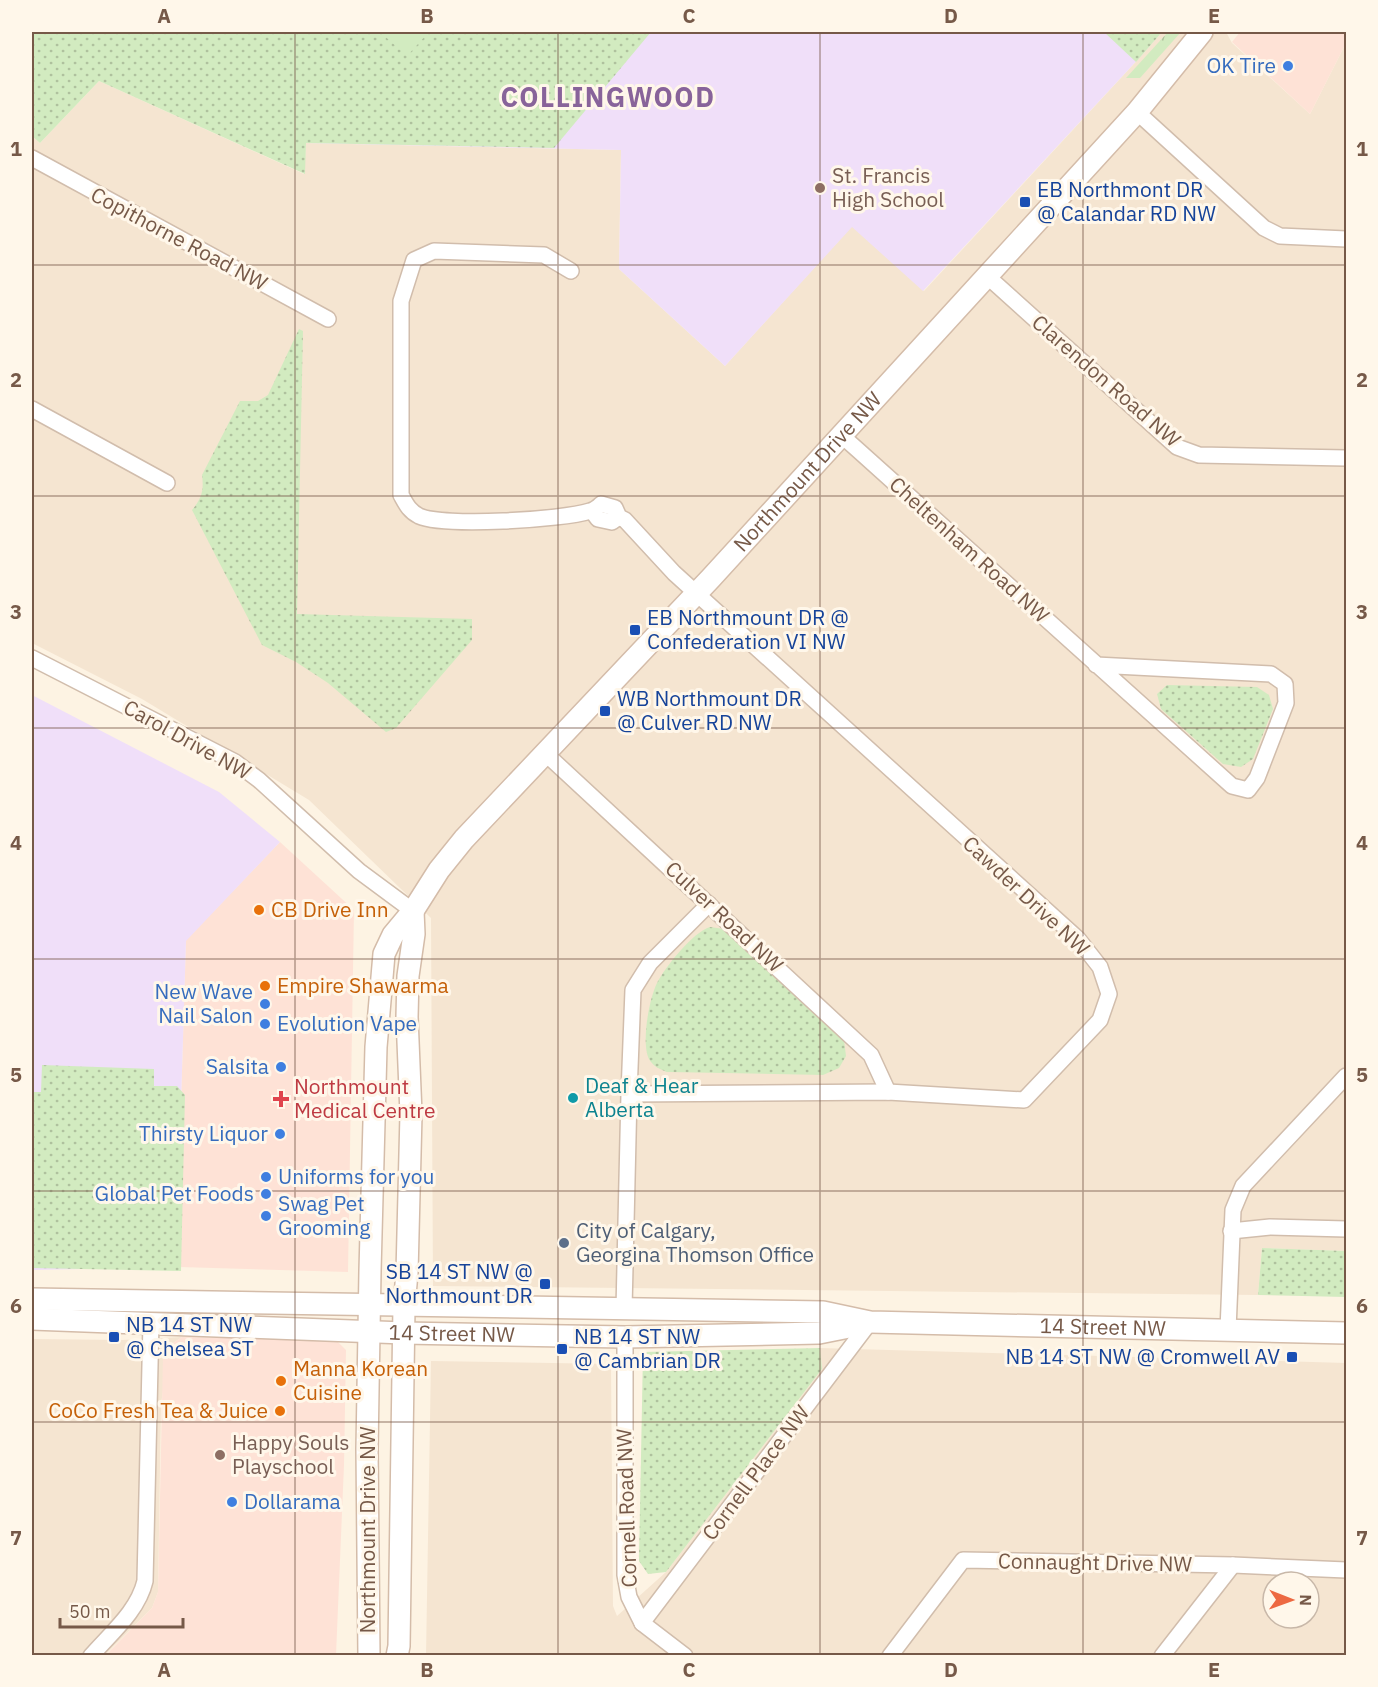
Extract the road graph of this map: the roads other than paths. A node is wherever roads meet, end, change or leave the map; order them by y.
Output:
1 (1202, 32) edge
2 (1137, 112) junction
3 (32, 158) edge
4 (1347, 239) edge
5 (571, 271) dead end
6 (987, 276) junction
7 (328, 319) dead end
8 (32, 409) edge
9 (841, 435) junction
10 (1347, 458) edge
11 (167, 483) dead end
12 (697, 593) junction
13 (32, 658) edge
14 (1096, 665) junction
15 (545, 753) junction
16 (709, 904) junction
17 (413, 911) junction
18 (1347, 1076) edge
19 (888, 1092) junction
20 (629, 1094) junction
21 (1347, 1229) edge
22 (1231, 1231) junction
23 (32, 1299) edge
24 (369, 1306) junction
25 (404, 1306) junction
26 (624, 1309) junction
27 (32, 1319) edge
28 (870, 1322) junction
29 (151, 1323) junction
30 (1228, 1330) junction
31 (369, 1332) junction
32 (1343, 1332) edge
33 (404, 1333) junction
34 (625, 1337) junction
35 (1233, 1565) junction
36 (1347, 1570) edge
37 (642, 1623) junction
38 (91, 1656) edge
39 (369, 1656) edge
40 (397, 1656) edge
41 (685, 1656) edge
42 (890, 1656) edge
43 (1162, 1656) edge

1 - 2 street, Northmount Drive NW
2 - 4 street
2 - 6 street, Northmount Drive NW
3 - 7 street, Copithorne Road NW
5 - 12 street, Cawder Drive NW
6 - 9 street, Northmount Drive NW
6 - 10 street, Clarendon Road NW
8 - 11 street
9 - 12 street, Northmount Drive NW
9 - 14 street, Cheltenham Road NW
12 - 15 street, Northmount Drive NW
12 - 19 street, Cawder Drive NW
13 - 17 street, Carol Drive NW
14 - 14 street, Cheltenham Road NW
15 - 16 street, Culver Road NW
15 - 17 street, Northmount Drive NW
16 - 19 street, Culver Road NW
16 - 20 street
17 - 24 street, Northmount Drive NW
17 - 25 street, Northmount Drive NW
18 - 22 street
19 - 20 street, Cawder Drive NW
20 - 26 street
21 - 22 street
22 - 30 street
23 - 24 street, 14 Street NW
24 - 25 street, 14 Street NW
24 - 31 street, Northmount Drive NW
25 - 26 street, 14 Street NW
25 - 33 street, Northmount Drive NW
26 - 28 street, 14 Street NW
27 - 29 street, 14 Street NW
28 - 30 street, 14 Street NW
28 - 34 street, 14 Street NW
28 - 37 street, Cornell Place NW
29 - 31 street, 14 Street NW
29 - 38 street
30 - 32 street, 14 Street NW
31 - 33 street, 14 Street NW
31 - 39 street, Northmount Drive NW
33 - 34 street, 14 Street NW
33 - 40 street, Northmount Drive NW
34 - 37 street, Cornell Road NW
35 - 36 street, Connaught Drive NW
35 - 42 street, Connaught Drive NW
35 - 43 street
37 - 41 street, Cornell Road NW

